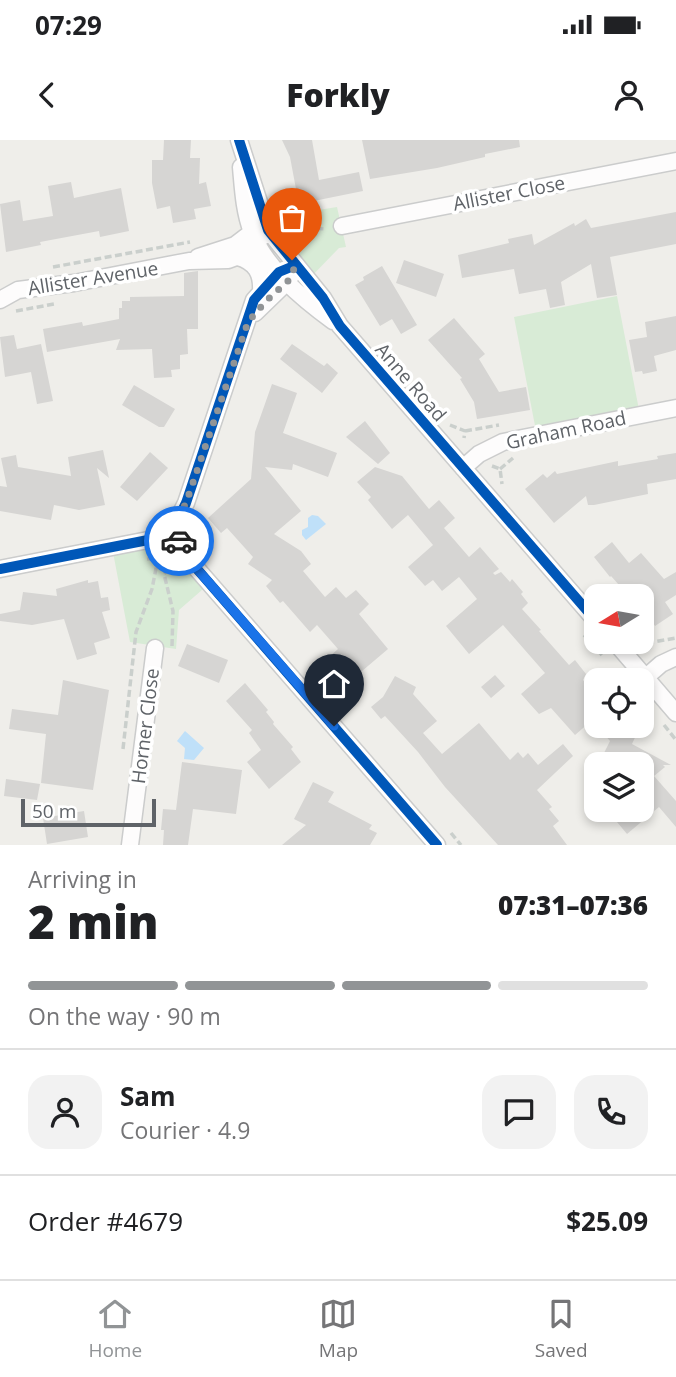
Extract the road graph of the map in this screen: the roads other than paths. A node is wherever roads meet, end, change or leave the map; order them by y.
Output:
1 (239, 140) edge
2 (676, 161) edge
3 (342, 226) dead end
4 (268, 233) junction
5 (238, 257) junction
6 (189, 261) junction
7 (296, 265) junction
8 (284, 276) junction
9 (261, 292) junction
10 (0, 300) edge
11 (248, 322) junction
12 (340, 326) junction
13 (676, 408) edge
14 (463, 468) junction
15 (175, 524) junction
16 (0, 569) edge
17 (584, 607) edge
18 (155, 648) dead end
19 (625, 654) edge
20 (676, 657) edge
21 (637, 668) edge
22 (654, 670) edge
23 (654, 688) edge
24 (676, 713) edge
25 (130, 845) edge
26 (437, 845) edge

1 - 4 street, Anne Road
2 - 3 street, Allister Close
4 - 5 street, Allister Avenue
4 - 6 street, Allister Avenue
4 - 7 street, Anne Road
4 - 8 street, Anne Road
5 - 6 street, Allister Avenue
5 - 9 street
6 - 10 street, Allister Avenue
7 - 8 street
7 - 12 street, Anne Road
8 - 9 street
8 - 11 street
8 - 12 street, Anne Road
9 - 11 street
11 - 15 street
12 - 14 street, Anne Road
13 - 14 street, Graham Road
14 - 17 street, Anne Road
15 - 16 street
15 - 26 street
18 - 25 street, Horner Close
19 - 21 street
20 - 22 street
23 - 24 street

